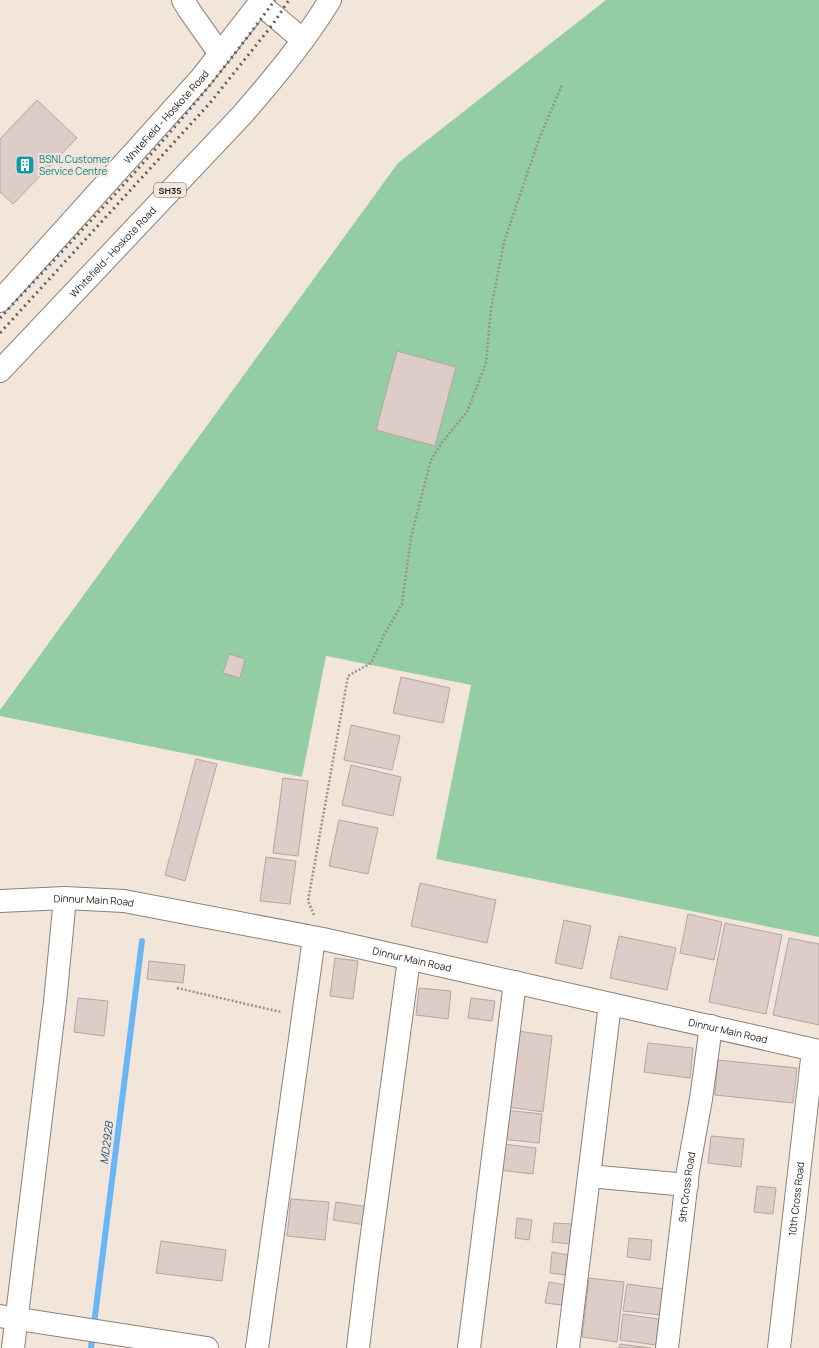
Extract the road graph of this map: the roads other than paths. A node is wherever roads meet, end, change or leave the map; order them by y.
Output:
1 (183, 0) edge
2 (330, 0) edge
3 (259, 1) edge
4 (303, 40) junction
5 (220, 54) junction
6 (0, 301) edge
7 (0, 372) edge
8 (65, 898) junction
9 (0, 901) edge
10 (314, 938) junction
11 (409, 959) junction
12 (515, 982) junction
13 (610, 1004) junction
14 (711, 1026) junction
15 (816, 1051) edge
16 (810, 1166) edge
17 (589, 1176) junction
18 (687, 1185) junction
19 (8, 1317) edge
20 (12, 1348) edge
21 (207, 1348) edge
22 (257, 1348) edge
23 (358, 1348) edge
24 (469, 1348) edge
25 (568, 1348) edge
26 (667, 1348) edge
27 (779, 1348) edge

1 - 5 street
2 - 4 street, Whitefield - Hoskote Road / SH35
3 - 4 street
3 - 5 street, WhiteField - Hoskote Road
4 - 7 street, Whitefield - Hoskote Road / SH35
5 - 6 street, WhiteField - Hoskote Road
8 - 9 street, Dinnur Main Road
8 - 10 street, Dinnur Main Road
8 - 19 street
10 - 11 street, Dinnur Main Road
10 - 22 street
11 - 12 street, Dinnur Main Road
11 - 23 street
12 - 13 street, Dinnur Main Road
12 - 24 street
13 - 14 street, Dinnur Main Road
13 - 17 street
14 - 15 street, Dinnur Main Road
14 - 18 street, 9th Cross Road
15 - 16 street, 10th Cross Road
16 - 27 street, 10th Cross Road
17 - 18 street
17 - 25 street
18 - 26 street, 9th Cross Road
19 - 20 street
19 - 21 street

